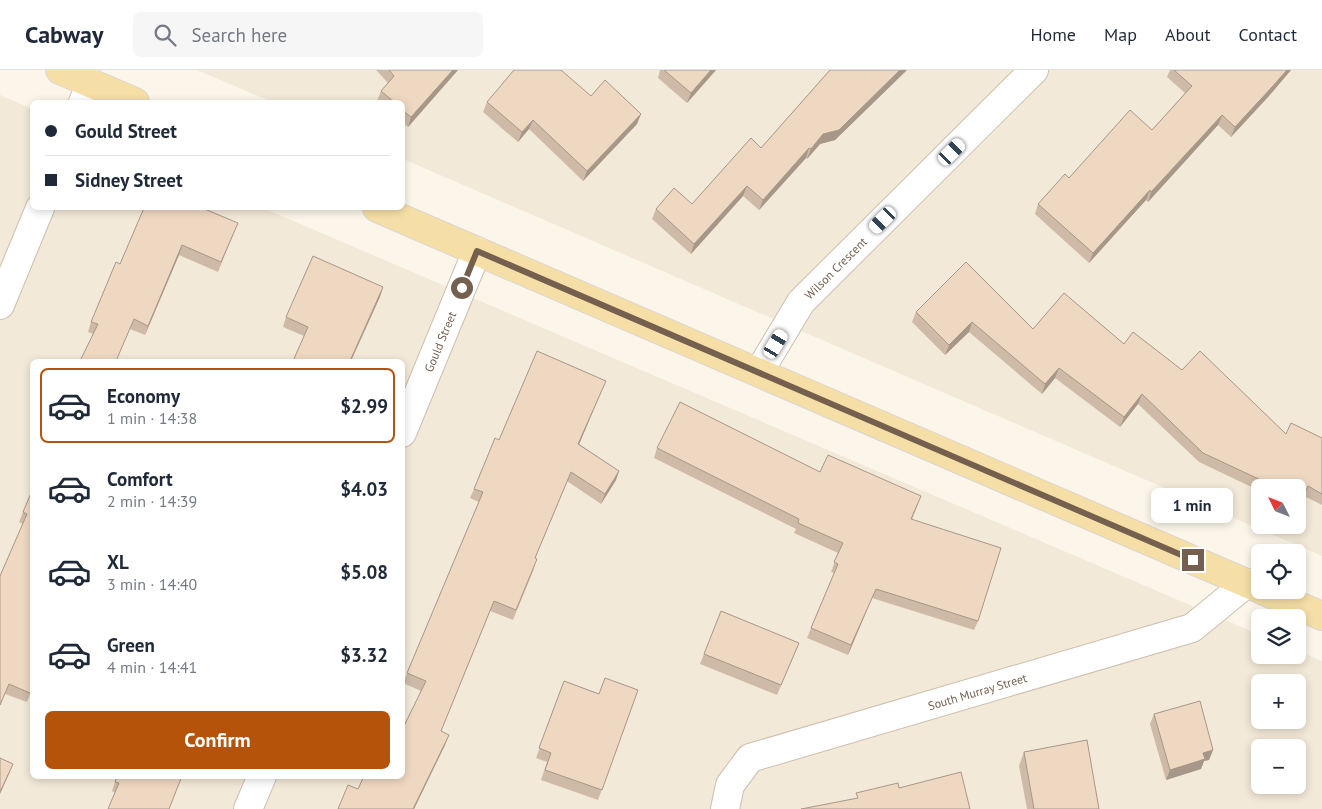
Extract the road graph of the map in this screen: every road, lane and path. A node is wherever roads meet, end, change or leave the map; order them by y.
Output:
1 (60, 70) edge
2 (1034, 70) edge
3 (87, 93) edge
4 (124, 100) edge
5 (39, 210) edge
6 (382, 210) edge
7 (477, 251) junction
8 (0, 305) edge
9 (759, 372) junction
10 (405, 426) edge
11 (1251, 584) edge
12 (1251, 591) edge
13 (1284, 599) edge
14 (1322, 616) edge
15 (261, 779) edge
16 (248, 809) edge
17 (726, 809) edge

1 - 3 main road
2 - 9 street, Wilson Crescent
3 - 4 main road
5 - 8 street
6 - 7 main road
7 - 9 main road
7 - 10 street, Gould Street
9 - 11 main road
12 - 17 street, South Murray Street
13 - 14 main road
15 - 16 street

